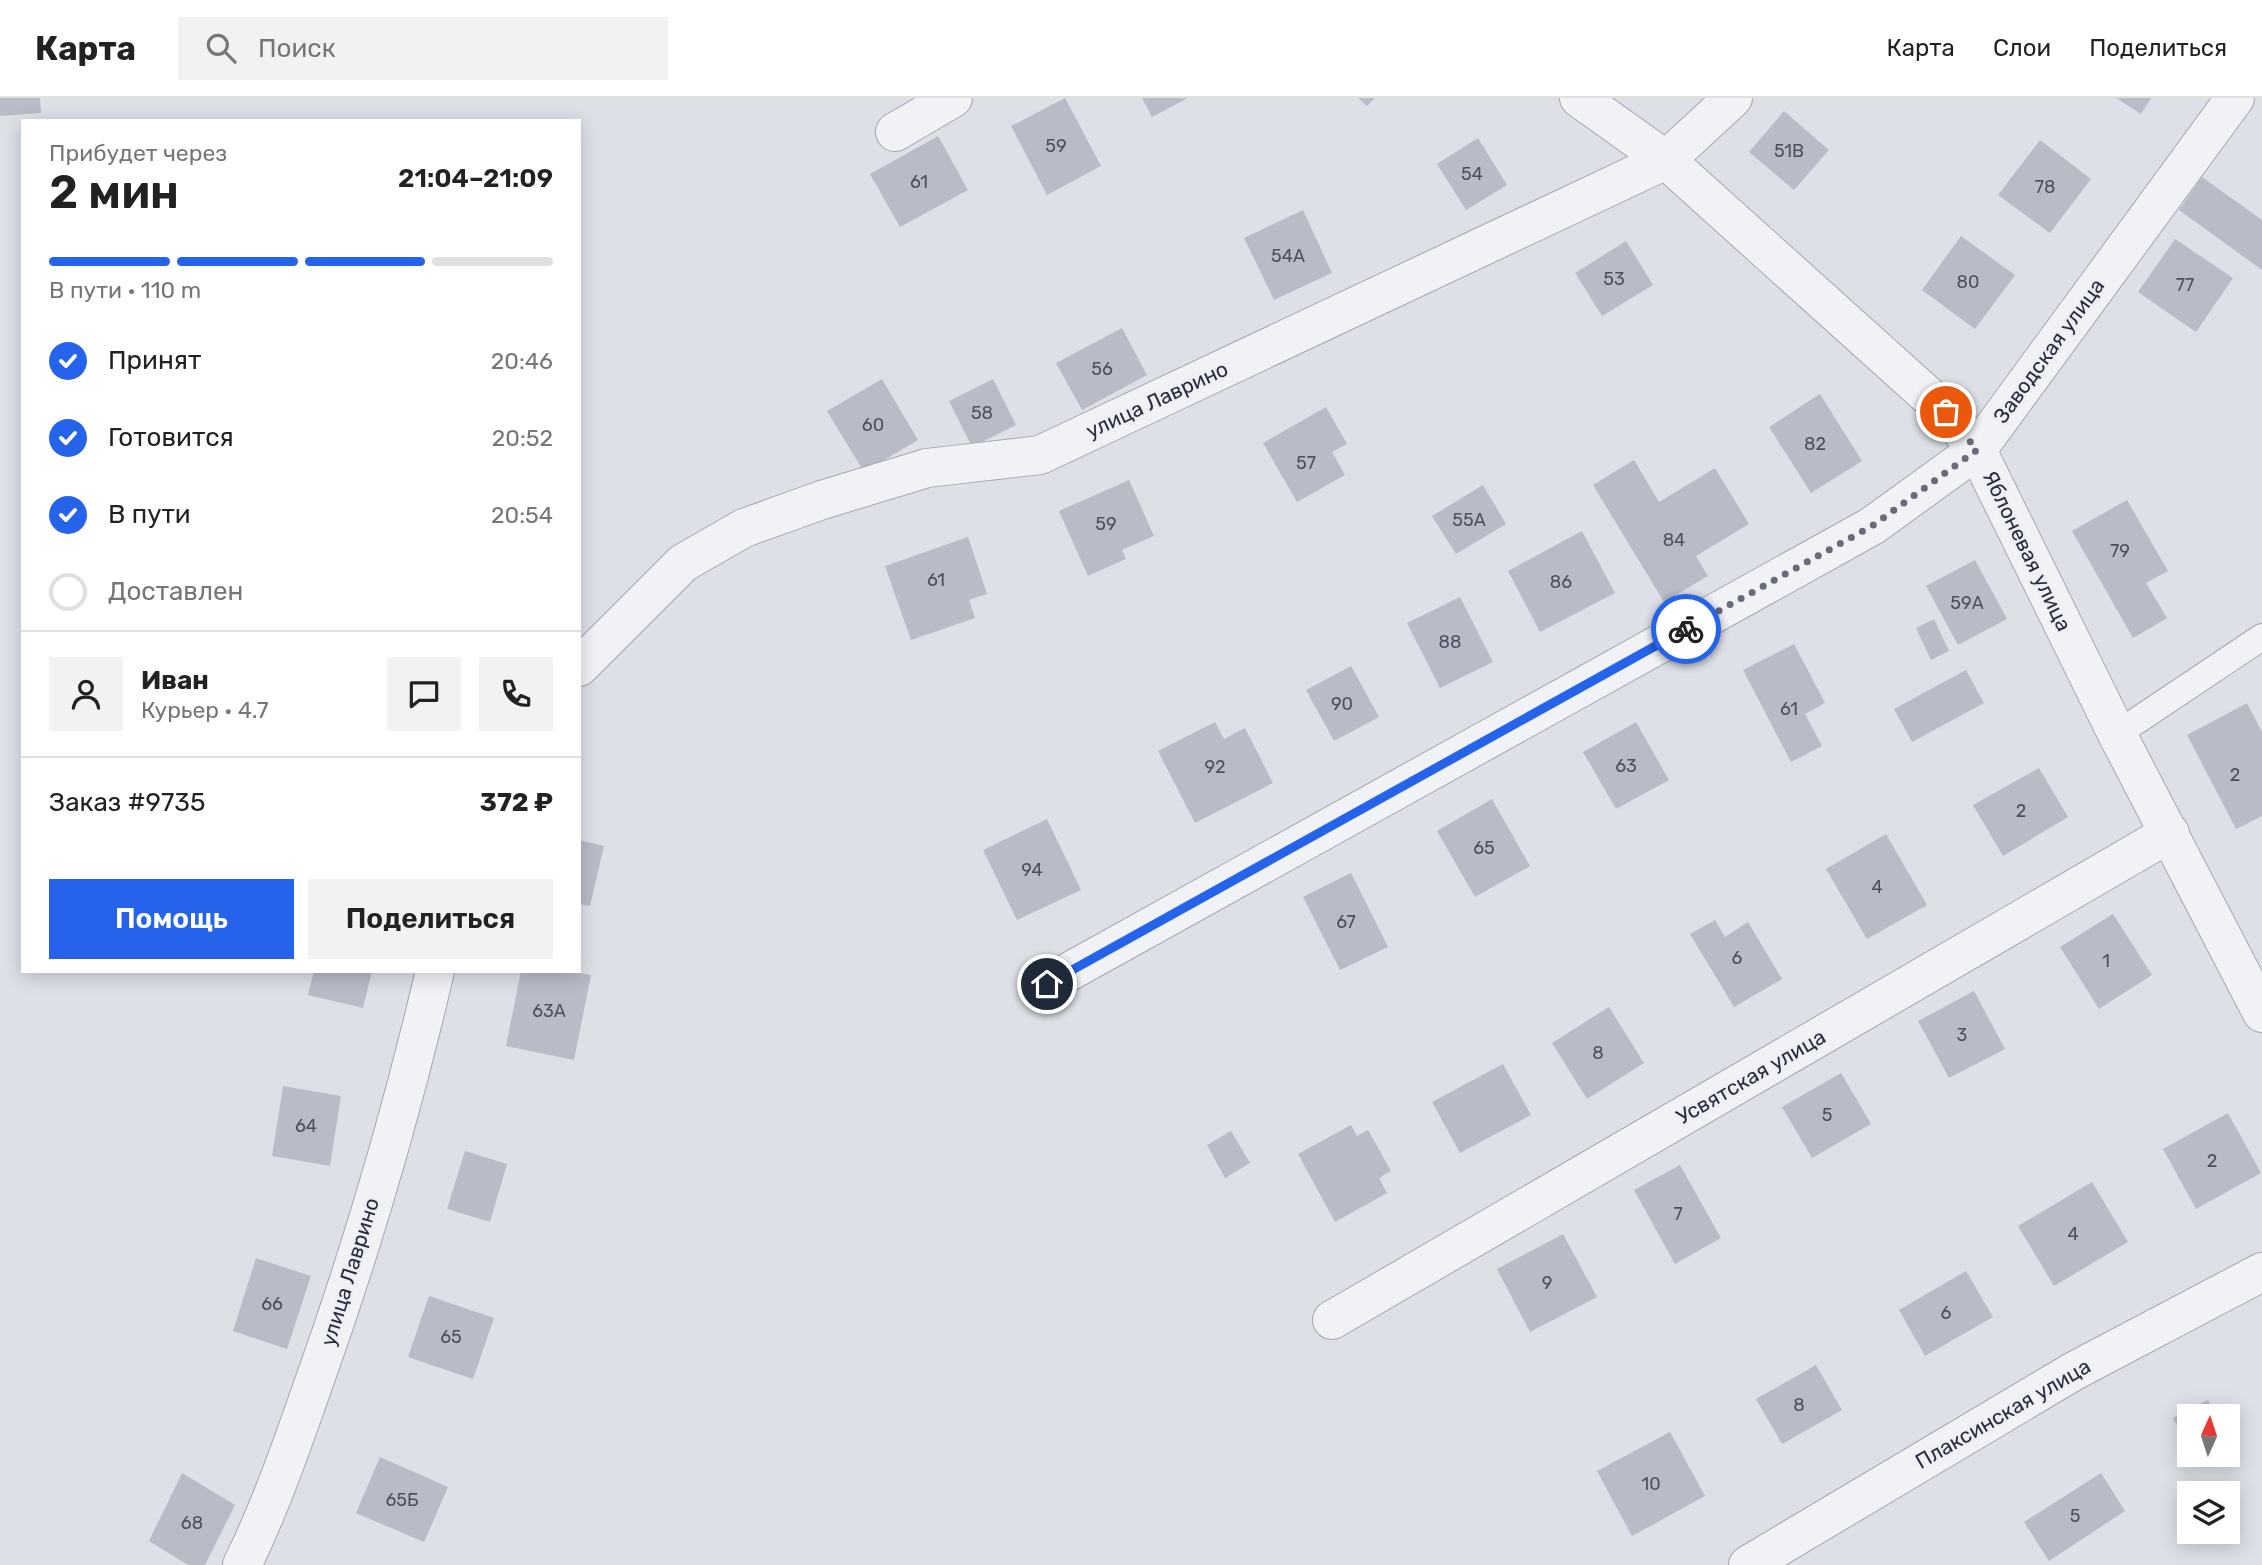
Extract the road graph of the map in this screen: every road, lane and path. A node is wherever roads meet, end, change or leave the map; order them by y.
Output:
1 (953, 98) edge
2 (1579, 98) edge
3 (1733, 98) edge
4 (2235, 98) edge
5 (895, 132) dead end
6 (1666, 160) junction
7 (1977, 450) junction
8 (2262, 637) edge
9 (581, 665) edge
10 (2117, 734) junction
11 (2170, 833) junction
12 (436, 973) edge
13 (1047, 984) dead end
14 (2262, 1013) edge
15 (2262, 1272) edge
16 (1332, 1320) dead end
17 (242, 1565) edge
18 (1748, 1565) edge

1 - 5 street
2 - 6 street, Яблоневая улица
3 - 6 street, улица Лаврино
4 - 7 street, Заводская улица
6 - 7 street, Яблоневая улица
6 - 9 street, улица Лаврино
7 - 10 street, Яблоневая улица
7 - 13 street, Заводская улица
8 - 10 lane
10 - 11 street, Яблоневая улица
11 - 14 street, Яблоневая улица
11 - 16 street, Усвятская улица
12 - 17 street, улица Лаврино
15 - 18 street, Плаксинская улица

